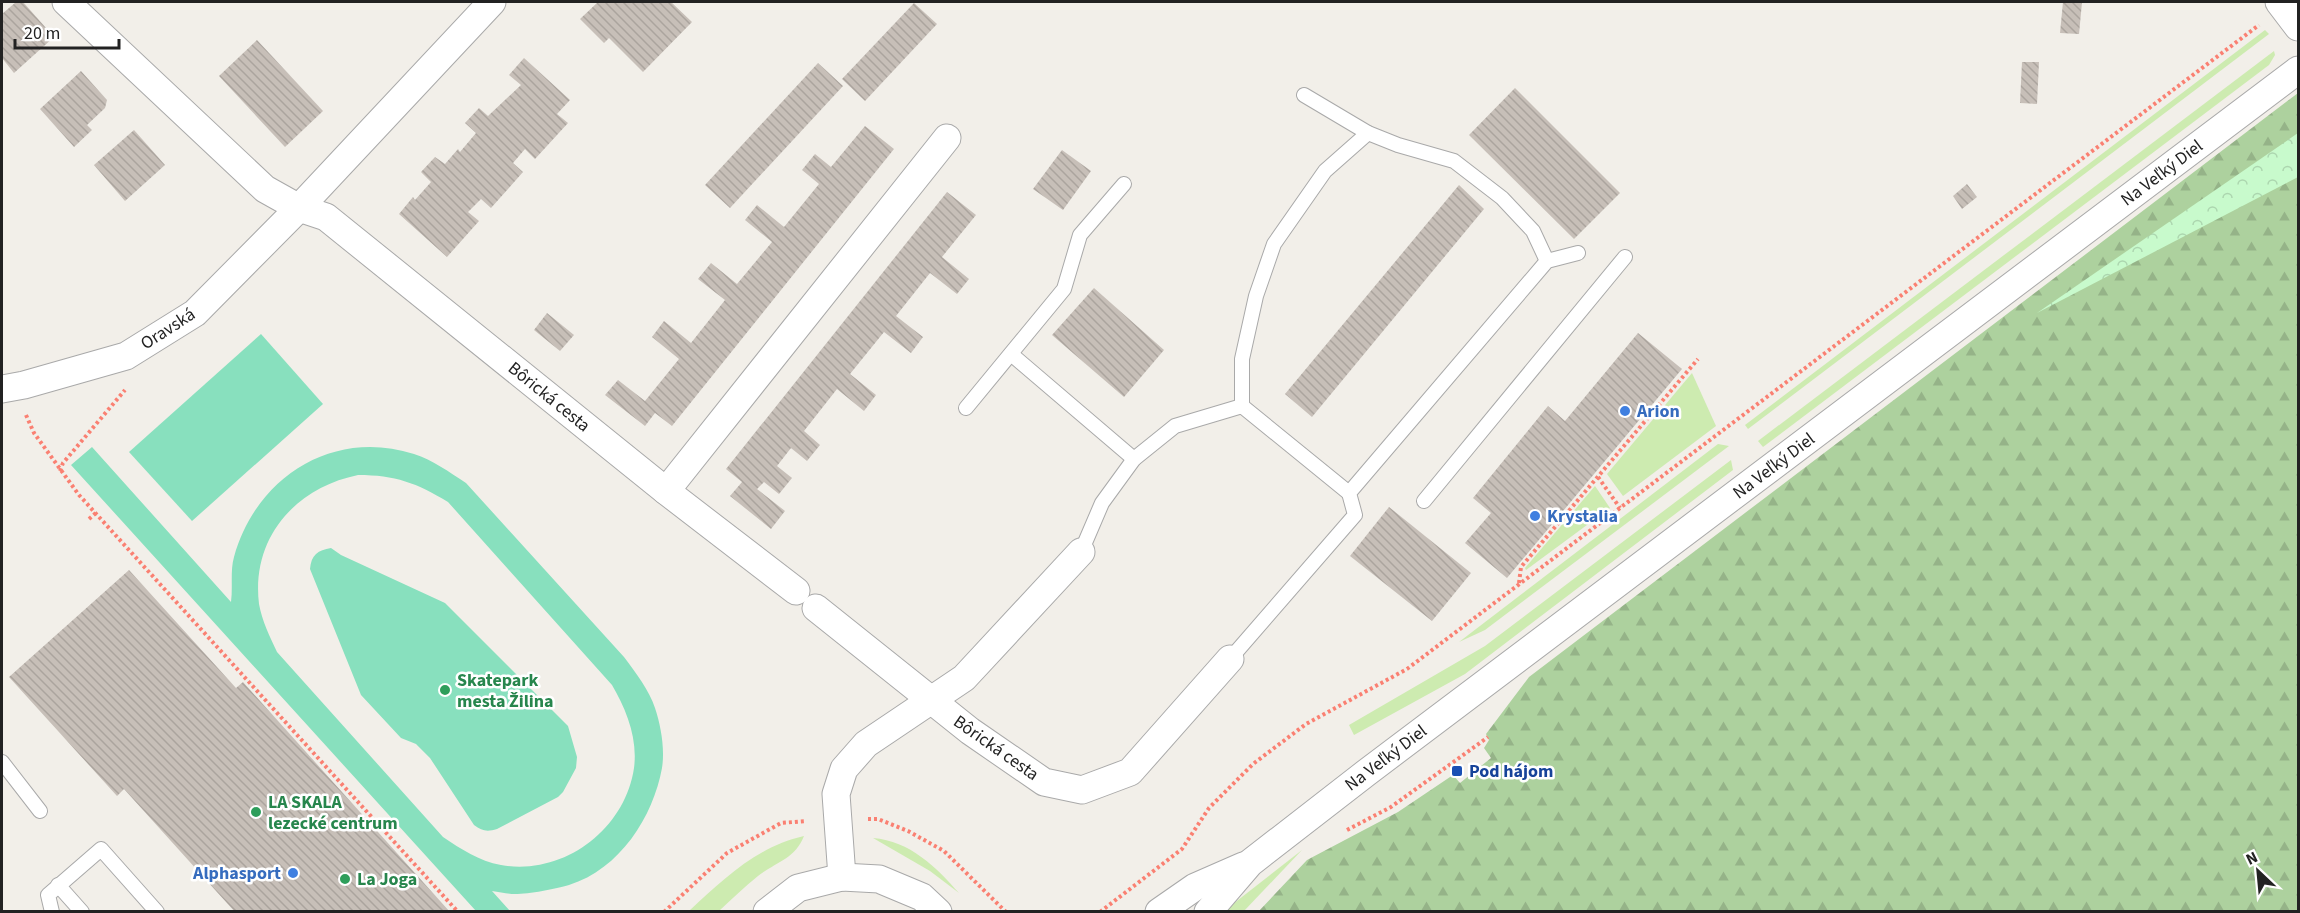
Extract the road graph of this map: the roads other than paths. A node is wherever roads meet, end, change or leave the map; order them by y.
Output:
1 (66, 2) edge
2 (492, 2) edge
3 (2298, 70) edge
4 (1304, 95) dead end
5 (1368, 133) junction
6 (947, 138) dead end
7 (1124, 184) dead end
8 (299, 208) junction
9 (1578, 253) dead end
10 (1625, 257) dead end
11 (1547, 261) junction
12 (1011, 354) junction
13 (2, 389) edge
14 (1242, 406) junction
15 (966, 408) dead end
16 (1134, 459) junction
17 (666, 491) junction
18 (1349, 493) junction
19 (1424, 501) dead end
20 (1081, 552) joint
21 (796, 591) dead end
22 (816, 608) dead end
23 (1230, 659) joint
24 (930, 700) junction
25 (2, 762) edge
26 (40, 812) dead end
27 (1250, 863) junction
28 (842, 877) junction
29 (58, 885) junction
30 (52, 912) edge
31 (82, 912) edge
32 (157, 912) edge
33 (767, 912) edge
34 (938, 912) edge
35 (1159, 912) edge
36 (1208, 912) edge

1 - 8 street, Bôrická cesta
2 - 8 street
3 - 27 street, Na Veľký Diel
4 - 5 lane
5 - 11 lane
5 - 14 lane
6 - 17 street
7 - 12 lane
8 - 13 street, Oravská
8 - 17 street, Bôrická cesta
9 - 11 lane
10 - 19 lane
11 - 18 lane
12 - 15 lane
12 - 16 lane
14 - 16 lane
14 - 18 lane
16 - 20 lane
17 - 21 street, Bôrická cesta
18 - 23 lane
20 - 24 street
22 - 24 street, Bôrická cesta
23 - 24 street, Bôrická cesta
24 - 28 street
25 - 26 lane
27 - 35 street, Na Veľký Diel
27 - 36 street, Na Veľký Diel
28 - 33 street
28 - 34 street
29 - 30 lane
29 - 31 lane
29 - 32 lane

